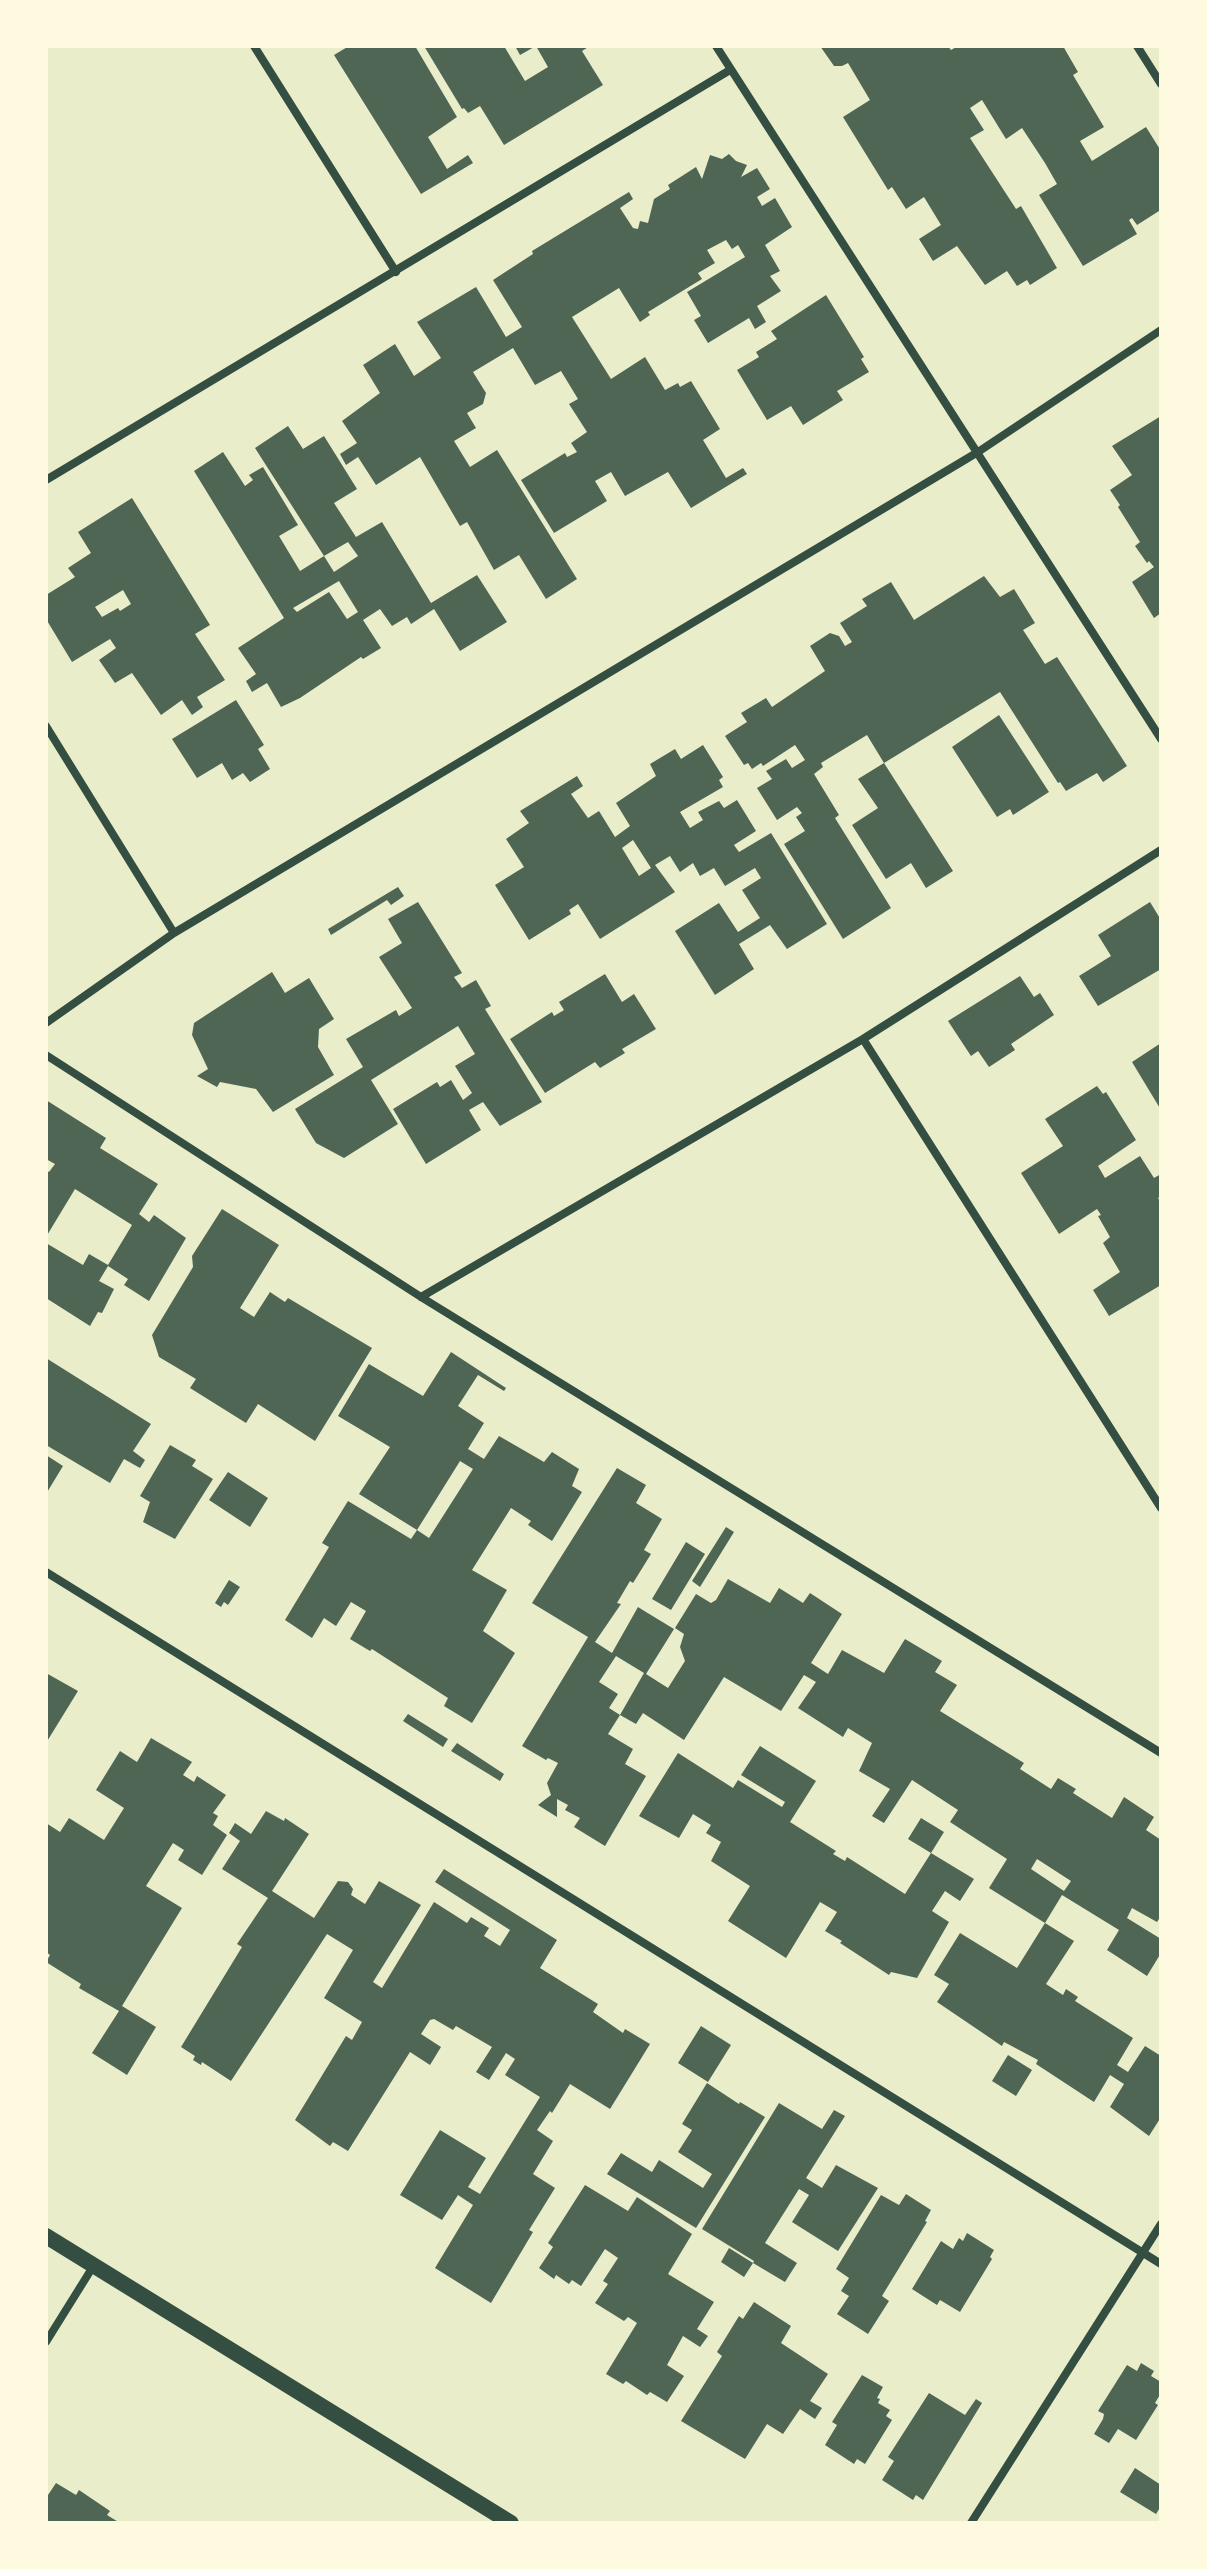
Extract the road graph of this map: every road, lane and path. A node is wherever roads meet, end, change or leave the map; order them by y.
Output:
1 (254, 46) edge
2 (716, 46) edge
3 (1137, 46) edge
4 (730, 70) junction
5 (1161, 84) edge
6 (396, 272) junction
7 (1161, 330) edge
8 (978, 452) junction
9 (46, 480) edge
10 (46, 726) edge
11 (1161, 739) edge
12 (1161, 850) edge
13 (174, 933) junction
14 (46, 1023) edge
15 (863, 1039) junction
16 (46, 1055) edge
17 (421, 1297) junction
18 (1161, 1508) edge
19 (46, 1572) edge
20 (1161, 1753) edge
21 (1161, 2224) edge
22 (46, 2236) edge
23 (1142, 2252) junction
24 (1161, 2264) edge
25 (94, 2265) junction
26 (46, 2342) edge
27 (511, 2523) edge
28 (971, 2523) edge

1 - 6 street
2 - 4 street
3 - 5 street
4 - 6 street
4 - 8 street
6 - 9 street
7 - 8 street
8 - 11 street
8 - 13 street
10 - 13 street
12 - 15 street
13 - 14 street
15 - 17 street
15 - 18 street
16 - 17 street
17 - 20 street
19 - 23 street
21 - 23 street
22 - 25 main road
23 - 24 street
23 - 28 street
25 - 26 street
25 - 27 main road

